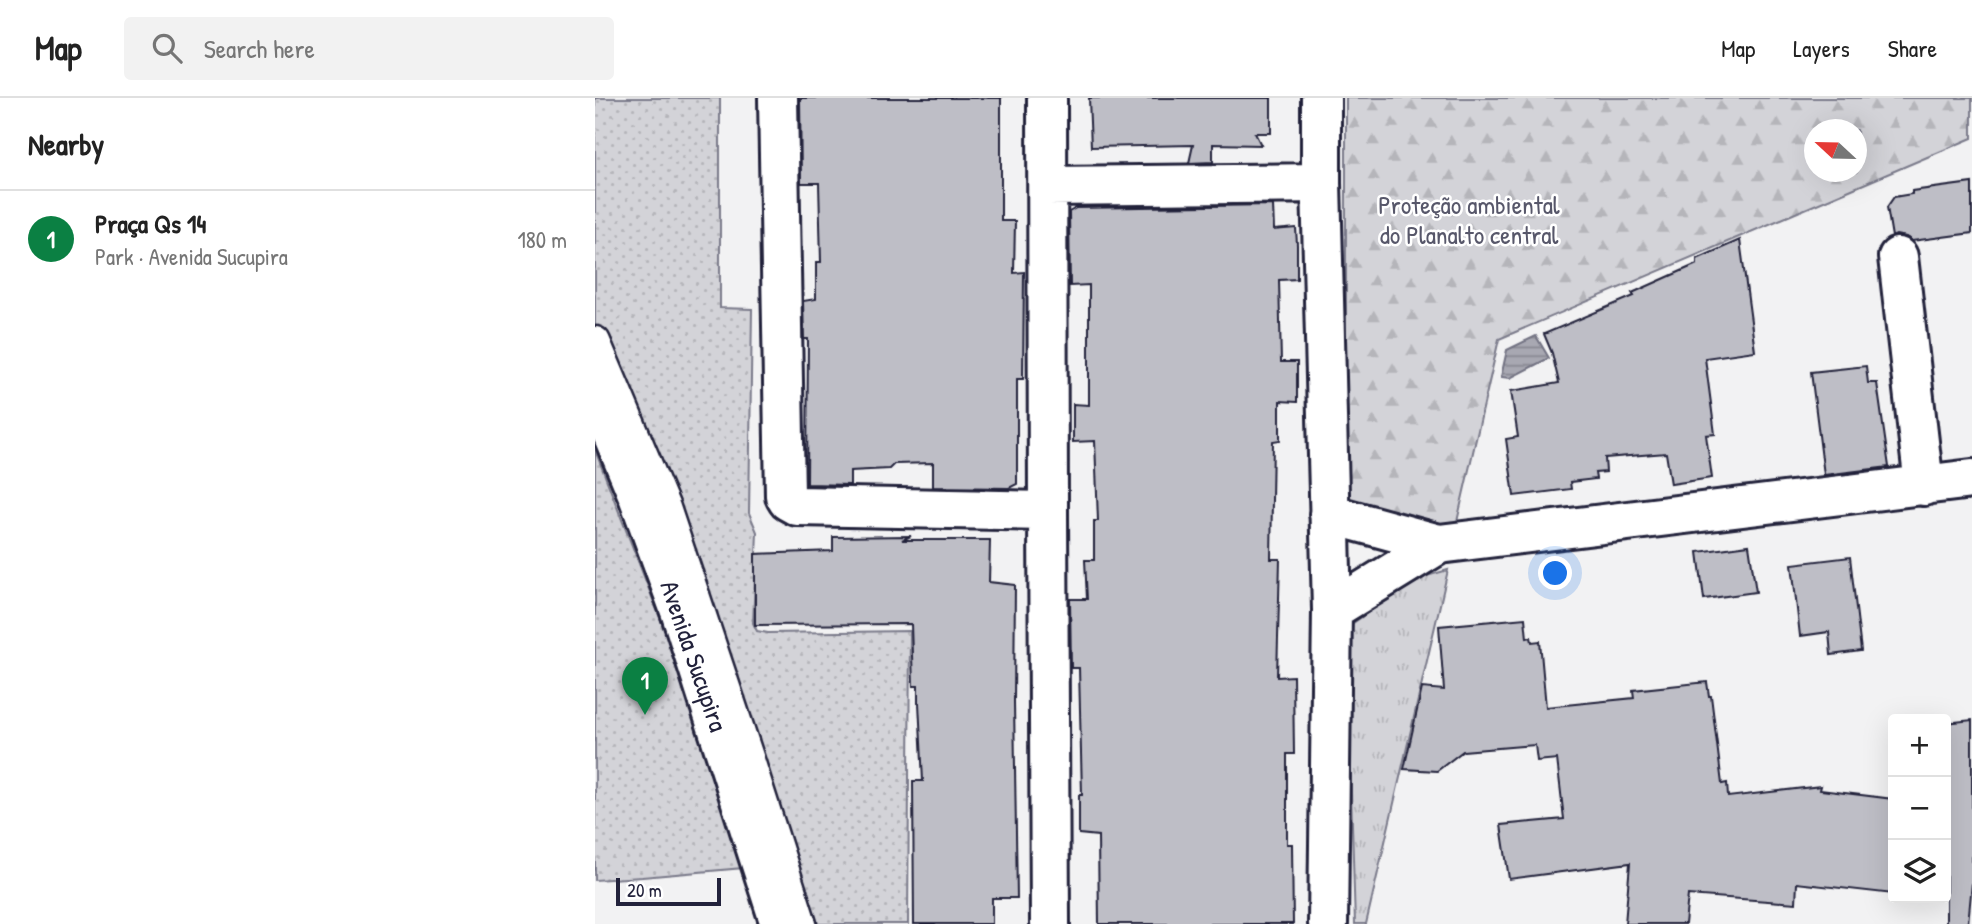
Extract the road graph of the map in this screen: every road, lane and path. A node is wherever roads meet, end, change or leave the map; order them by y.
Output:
1 (778, 98) edge
2 (1047, 98) edge
3 (1321, 98) edge
4 (1321, 183) junction
5 (1048, 186) junction
6 (1898, 257) dead end
7 (595, 342) edge
8 (595, 392) edge
9 (1972, 479) edge
10 (1924, 485) junction
11 (1048, 510) junction
12 (1329, 514) junction
13 (1440, 544) junction
14 (1332, 611) junction
15 (780, 924) edge
16 (801, 924) edge
17 (1050, 924) edge
18 (1328, 924) edge

1 - 11 street
2 - 5 street
3 - 4 street
4 - 5 street
4 - 12 street
5 - 11 street
6 - 10 street
7 - 16 street
8 - 15 street, Avenida Sucupira
9 - 10 street
10 - 13 street
11 - 17 street
12 - 13 street
12 - 14 street
13 - 14 street
14 - 18 street

